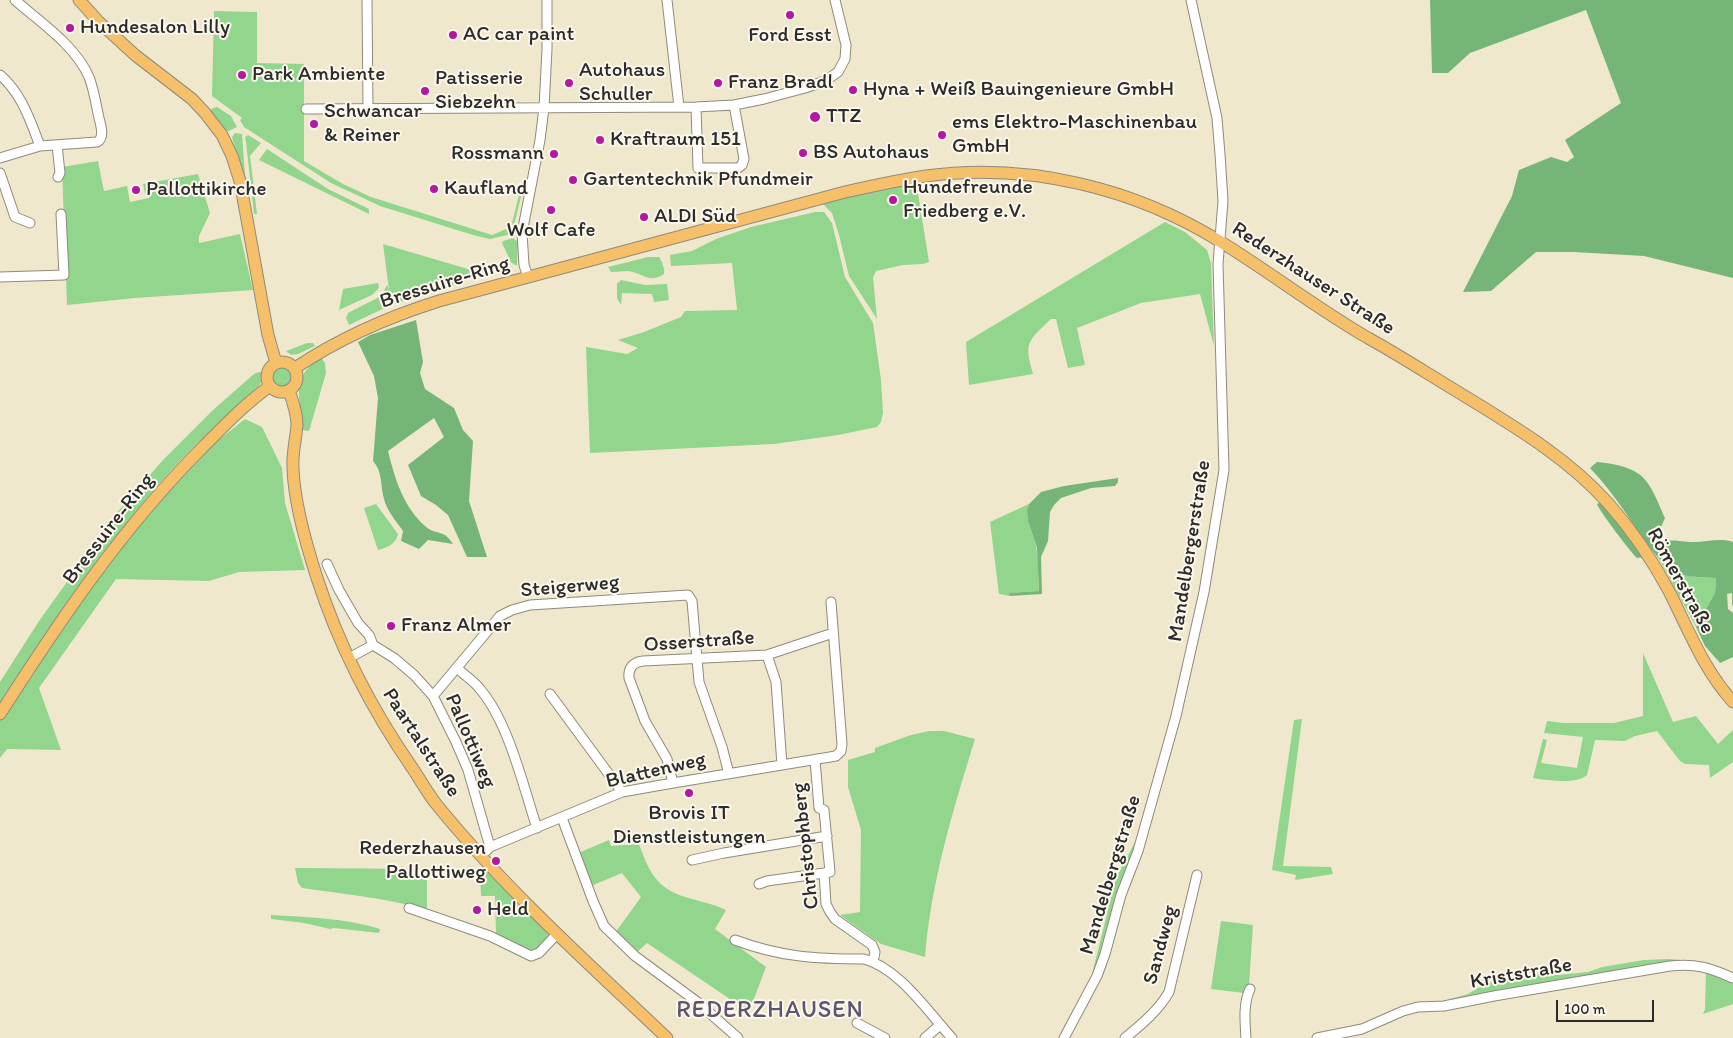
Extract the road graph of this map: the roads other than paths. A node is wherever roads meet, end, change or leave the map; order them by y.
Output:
1 (15, 0) edge
2 (79, 0) edge
3 (367, 0) edge
4 (547, 0) edge
5 (667, 0) edge
6 (835, 0) edge
7 (1191, 0) edge
8 (0, 75) edge
9 (734, 105) junction
10 (679, 107) junction
11 (696, 107) junction
12 (368, 108) junction
13 (544, 108) junction
14 (306, 109) dead end
15 (57, 145) junction
16 (40, 146) junction
17 (0, 158) edge
18 (0, 173) edge
19 (58, 177) dead end
20 (61, 214) dead end
21 (30, 223) dead end
22 (1219, 240) junction
23 (528, 277) junction
24 (0, 278) edge
25 (276, 363) junction
26 (295, 368) junction
27 (270, 386) junction
28 (289, 391) junction
29 (1588, 483) joint
30 (327, 564) dead end
31 (831, 602) dead end
32 (833, 633) junction
33 (373, 645) junction
34 (767, 655) junction
35 (349, 658) junction
36 (696, 659) junction
37 (457, 668) junction
38 (550, 694) dead end
39 (433, 696) junction
40 (1733, 702) edge
41 (0, 714) edge
42 (1176, 716) joint
43 (815, 760) junction
44 (782, 765) junction
45 (729, 774) junction
46 (672, 782) junction
47 (622, 792) junction
48 (562, 818) junction
49 (537, 828) junction
50 (827, 836) junction
51 (490, 847) junction
52 (480, 856) junction
53 (692, 860) dead end
54 (824, 873) junction
55 (1197, 875) dead end
56 (759, 884) dead end
57 (409, 908) dead end
58 (557, 934) junction
59 (735, 940) dead end
60 (868, 960) junction
61 (1733, 978) edge
62 (1250, 989) dead end
63 (857, 1023) dead end
64 (940, 1025) junction
65 (667, 1038) edge
66 (738, 1038) edge
67 (885, 1038) edge
68 (925, 1038) edge
69 (952, 1038) edge
70 (1064, 1038) edge
71 (1125, 1038) edge
72 (1246, 1038) edge
73 (1317, 1038) edge

1 - 15 street
2 - 25 main road
3 - 12 street
4 - 13 street
5 - 10 street
6 - 9 street
7 - 22 street, Mandelbergerstraße
8 - 16 street
9 - 11 street
9 - 11 street
10 - 11 street
10 - 13 street
12 - 13 street
12 - 14 street
13 - 23 street
15 - 16 street
15 - 19 street
16 - 17 street
18 - 21 street
20 - 24 street
22 - 23 main road, Rederzhauser Straße
22 - 29 main road, Rederzhauser Straße
22 - 42 street, Mandelbergerstraße
23 - 26 main road, Bressuire-Ring
25 - 26 main road
25 - 27 main road
26 - 28 main road
27 - 28 main road
27 - 41 main road, Bressuire-Ring
28 - 35 main road, Paartalstraße
29 - 40 main road, Römerstraße
30 - 33 street, Pallottiweg
31 - 32 street
32 - 34 street, Osserstraße
32 - 43 street, Blattenweg
33 - 35 street
33 - 39 street, Pallottiweg
34 - 36 street, Osserstraße
34 - 44 street
35 - 52 main road, Paartalstraße
36 - 37 street, Steigerweg
36 - 45 street
36 - 46 street, Osserstraße
37 - 39 street, Steigerweg
37 - 49 street
38 - 47 street
39 - 51 street, Pallottiweg
42 - 70 street, Mandelbergstraße
43 - 44 street, Blattenweg
43 - 50 street, Christophberg
44 - 45 street, Blattenweg
45 - 46 street, Blattenweg
46 - 47 street, Blattenweg
47 - 48 street, Blattenweg
48 - 49 street, Blattenweg
48 - 66 street
49 - 51 street, Blattenweg
50 - 53 street
50 - 54 street, Christophberg
51 - 52 street, Blattenweg
52 - 58 main road, Paartalstraße
54 - 56 street
54 - 60 street, Christophberg
55 - 71 street, Sandweg
57 - 58 street
58 - 65 main road, Paartalstraße
59 - 60 street
60 - 64 street
61 - 73 street, Kriststraße
62 - 72 street
63 - 67 street
64 - 68 street
64 - 69 street

